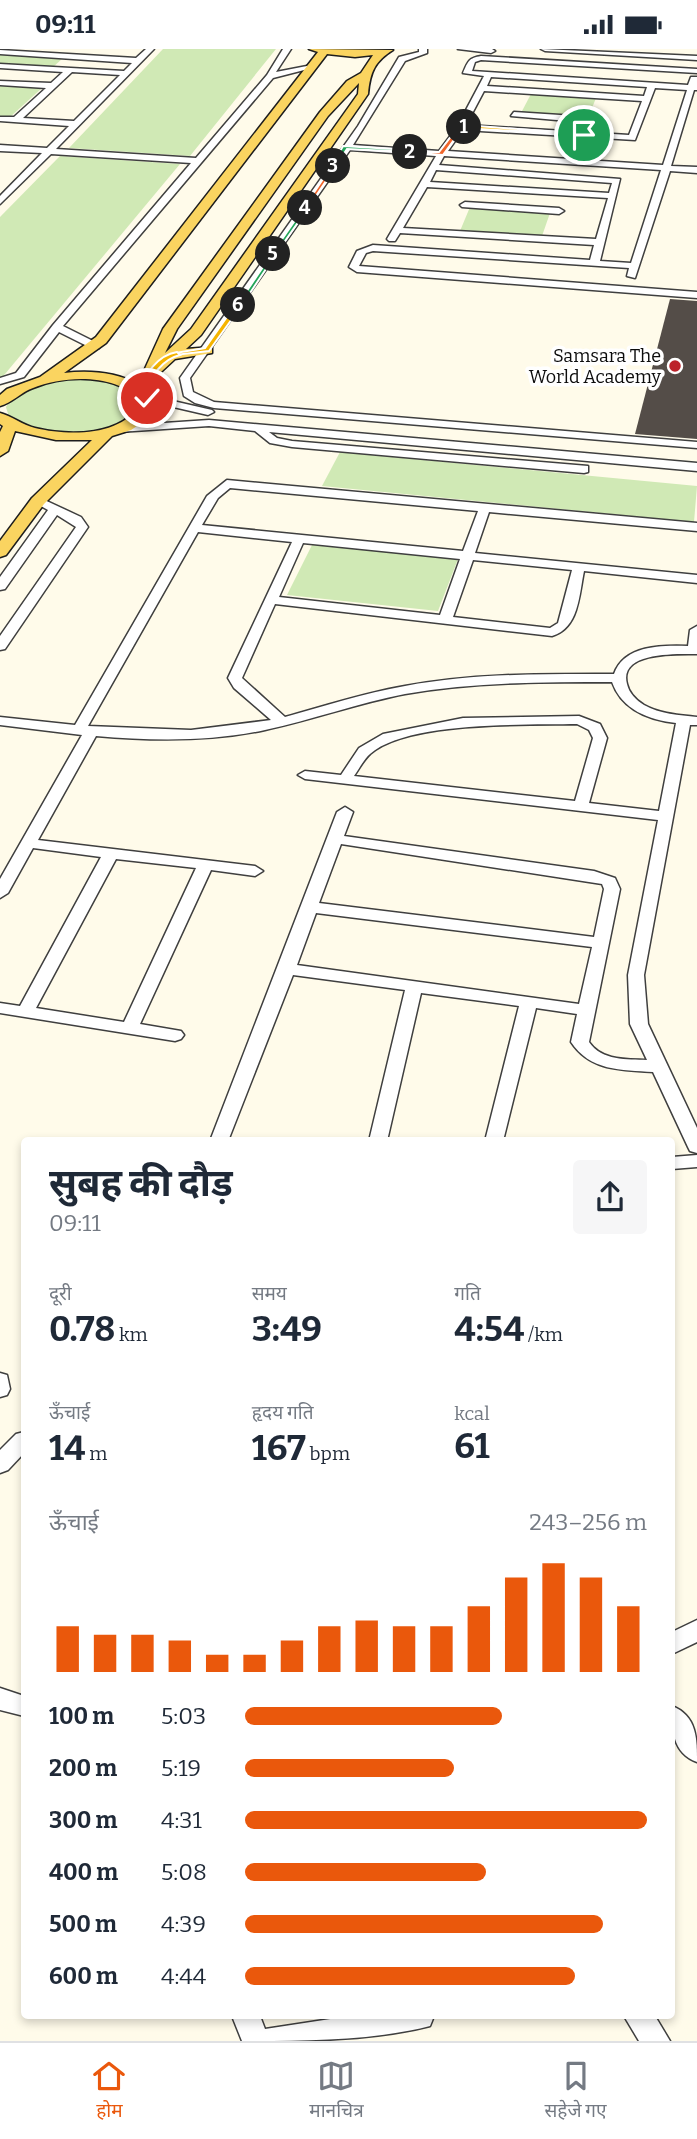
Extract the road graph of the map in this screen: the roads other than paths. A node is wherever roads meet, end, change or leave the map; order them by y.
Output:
1 (150, 49) edge
2 (287, 49) edge
3 (400, 49) edge
4 (420, 49) edge
5 (462, 49) edge
6 (545, 49) edge
7 (319, 50) edge
8 (386, 50) edge
9 (0, 53) edge
10 (697, 58) edge
11 (139, 61) junction
12 (0, 66) edge
13 (312, 67) junction
14 (697, 68) edge
15 (70, 70) junction
16 (126, 73) junction
17 (369, 73) junction
18 (270, 76) junction
19 (488, 76) junction
20 (0, 83) edge
21 (652, 85) junction
22 (52, 86) junction
23 (482, 88) junction
24 (694, 88) edge
25 (527, 91) junction
26 (601, 96) junction
27 (648, 99) junction
28 (514, 114) junction
29 (0, 119) edge
30 (16, 120) junction
31 (590, 120) junction
32 (76, 124) junction
33 (461, 127) junction
34 (506, 130) junction
35 (584, 135) junction
36 (0, 138) edge
37 (58, 142) junction
38 (345, 147) junction
39 (0, 148) edge
40 (49, 151) junction
41 (441, 154) junction
42 (0, 157) edge
43 (40, 160) junction
44 (198, 161) junction
45 (434, 167) junction
46 (665, 169) junction
47 (697, 170) edge
48 (425, 184) junction
49 (471, 187) junction
50 (566, 193) junction
51 (613, 196) junction
52 (0, 201) edge
53 (459, 218) junction
54 (553, 225) junction
55 (397, 230) junction
56 (600, 242) junction
57 (388, 248) junction
58 (594, 263) junction
59 (636, 266) junction
60 (628, 289) junction
61 (697, 295) edge
62 (57, 327) junction
63 (95, 346) junction
64 (207, 350) junction
65 (171, 355) junction
66 (46, 379) junction
67 (0, 381) edge
68 (18, 387) junction
69 (0, 389) edge
70 (145, 390) junction
71 (0, 401) edge
72 (300, 412) junction
73 (279, 419) junction
74 (5, 422) edge
75 (258, 428) junction
76 (113, 431) junction
77 (697, 445) edge
78 (0, 451) edge
79 (697, 455) edge
80 (682, 465) junction
81 (697, 467) edge
82 (697, 476) edge
83 (38, 501) junction
84 (485, 507) junction
85 (55, 509) junction
86 (697, 527) edge
87 (194, 528) junction
88 (299, 539) junction
89 (0, 552) edge
90 (468, 556) junction
91 (579, 567) junction
92 (697, 579) edge
93 (0, 586) edge
94 (271, 600) junction
95 (446, 618) junction
96 (697, 630) edge
97 (0, 646) edge
98 (695, 650) edge
99 (617, 678) junction
100 (0, 721) edge
101 (281, 721) junction
102 (691, 721) edge
103 (85, 730) junction
104 (305, 775) dead end
105 (345, 779) junction
106 (581, 806) junction
107 (345, 812) dead end
108 (665, 816) junction
109 (335, 839) junction
110 (28, 843) junction
111 (111, 853) junction
112 (206, 865) junction
113 (255, 871) dead end
114 (0, 893) edge
115 (310, 907) junction
116 (599, 943) junction
117 (287, 969) junction
118 (414, 986) junction
119 (529, 1002) junction
120 (0, 1008) edge
121 (586, 1010) junction
122 (25, 1012) junction
123 (130, 1028) junction
124 (175, 1035) dead end
125 (659, 1067) junction
126 (221, 1137) edge
127 (380, 1137) edge
128 (495, 1137) edge
129 (697, 1147) edge
130 (697, 1161) edge
131 (675, 1163) edge
132 (0, 1381) edge
133 (0, 1389) edge
134 (21, 1443) edge
135 (3, 1458) edge
136 (697, 1630) edge
137 (675, 1642) edge
138 (0, 1699) edge
139 (21, 1705) edge
140 (675, 1721) edge
141 (697, 1751) edge
142 (247, 2019) edge
143 (407, 2019) edge
144 (640, 2019) edge
145 (256, 2041) edge
146 (270, 2041) edge
147 (656, 2041) edge

1 - 11 street
2 - 18 street
3 - 4 street
4 - 38 street
5 - 14 street
6 - 10 street
7 - 8 main road
7 - 13 main road
8 - 17 main road
9 - 11 street
11 - 16 street
12 - 15 street
13 - 18 street
13 - 63 main road
14 - 19 street
14 - 24 street
15 - 16 street
15 - 22 street
16 - 32 street
17 - 65 main road
17 - 70 main road
18 - 44 street
19 - 21 street
19 - 23 street
20 - 22 street
21 - 24 street
21 - 27 street
22 - 30 street
23 - 25 street
23 - 33 street
24 - 46 street
25 - 26 street
25 - 28 street
26 - 27 street
26 - 31 street
27 - 35 street
28 - 31 street
28 - 34 street
29 - 30 street
30 - 32 street
31 - 35 street
32 - 37 street
33 - 34 street
33 - 41 street
34 - 35 street
36 - 37 street
37 - 40 street
38 - 41 street
38 - 64 street
39 - 40 street
40 - 43 street
40 - 44 street
41 - 45 street
41 - 46 street
42 - 43 street
43 - 52 street
44 - 62 street
45 - 48 street
45 - 51 street
46 - 47 street
46 - 59 street
48 - 49 street
48 - 55 street
49 - 50 street
49 - 53 street
50 - 51 street
50 - 54 street
51 - 56 street
53 - 54 street
53 - 54 street
53 - 55 street
54 - 56 street
55 - 57 street
56 - 58 street
57 - 58 street
57 - 60 street
58 - 59 street
59 - 60 street
60 - 61 street
62 - 63 street
62 - 67 street
63 - 66 main road
64 - 65 main road
64 - 72 street
65 - 70 main road
66 - 68 main road
66 - 70 main road
68 - 69 street
68 - 71 main road
70 - 73 street
70 - 76 main road
72 - 73 street
72 - 77 street
73 - 79 street
74 - 76 main road
74 - 78 main road
75 - 76 street
75 - 80 street
75 - 82 street
76 - 83 main road
80 - 81 street
80 - 82 street
83 - 85 street
83 - 89 main road
84 - 86 street
84 - 87 street
84 - 90 street
85 - 93 street
85 - 97 street
87 - 88 street
87 - 103 street
88 - 90 street
88 - 94 street
90 - 91 street
90 - 95 street
91 - 92 street
91 - 95 street
94 - 95 street
94 - 101 street
96 - 98 street
98 - 99 street
99 - 101 street
99 - 102 street
100 - 103 street
101 - 103 street
102 - 108 street
103 - 110 street
104 - 105 street
105 - 106 street
105 - 106 street
106 - 108 street
107 - 109 street
108 - 125 street
109 - 115 street
109 - 116 street
110 - 111 street
110 - 114 street
111 - 112 street
111 - 122 street
112 - 113 street
112 - 123 street
115 - 116 street
115 - 117 street
116 - 121 street
117 - 118 street
117 - 126 street
118 - 119 street
118 - 127 street
119 - 121 street
119 - 128 street
120 - 122 street
121 - 125 street
122 - 123 street
123 - 124 street
125 - 129 street
130 - 131 street
132 - 133 street
134 - 135 street
136 - 137 street
138 - 139 street
140 - 141 street
142 - 145 street
143 - 146 street
144 - 147 street

